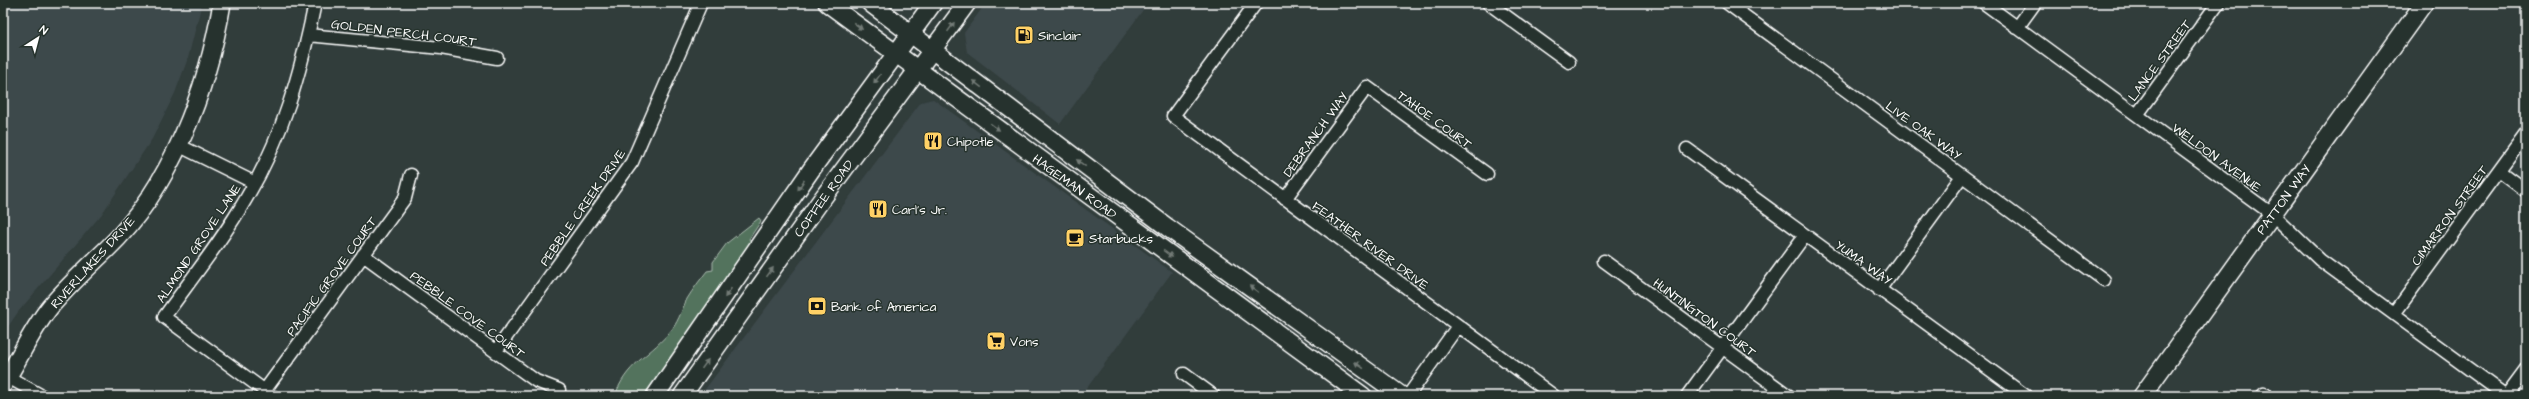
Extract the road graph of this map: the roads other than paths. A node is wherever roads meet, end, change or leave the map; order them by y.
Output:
1 (222, 3) edge
2 (314, 3) edge
3 (701, 3) edge
4 (827, 3) edge
5 (870, 3) edge
6 (933, 3) edge
7 (968, 3) edge
8 (1256, 3) edge
9 (1488, 3) edge
10 (1727, 3) edge
11 (1984, 3) edge
12 (2035, 3) edge
13 (2218, 3) edge
14 (2424, 3) edge
15 (2017, 28) junction
16 (911, 33) junction
17 (308, 35) junction
18 (934, 51) junction
19 (895, 54) junction
20 (497, 58) dead end
21 (1569, 62) dead end
22 (918, 71) junction
23 (1367, 87) joint
24 (2137, 115) junction
25 (2526, 133) edge
26 (178, 145) junction
27 (1687, 149) dead end
28 (2499, 171) junction
29 (1487, 174) dead end
30 (411, 175) dead end
31 (1962, 176) junction
32 (1068, 181) junction
33 (255, 184) junction
34 (2526, 191) edge
35 (1285, 199) junction
36 (2272, 214) junction
37 (1167, 227) junction
38 (1805, 235) junction
39 (364, 255) junction
40 (1604, 261) dead end
41 (2104, 280) dead end
42 (1879, 290) junction
43 (2394, 314) junction
44 (1458, 326) junction
45 (1298, 347) junction
46 (1722, 348) junction
47 (496, 352) junction
48 (2526, 369) edge
49 (1184, 374) dead end
50 (6, 381) edge
51 (559, 390) dead end
52 (269, 393) edge
53 (42, 396) edge
54 (655, 396) edge
55 (682, 396) edge
56 (1214, 396) edge
57 (1362, 396) edge
58 (1384, 396) edge
59 (1402, 396) edge
60 (1408, 396) edge
61 (1554, 396) edge
62 (1687, 396) edge
63 (1788, 396) edge
64 (2026, 396) edge
65 (2142, 396) edge
66 (2506, 396) edge

1 - 26 main road, RIVERLAKES DRIVE
2 - 17 street, ALMOND GROVE LANE
3 - 47 street, PEBBLE CREEK DRIVE
4 -> 19 main road, HAGEMAN ROAD
5 - 16 main road, HAGEMAN ROAD
6 - 16 main road, COFFEE ROAD
18 -> 7 main road, COFFEE ROAD
8 - 35 street, FEATHER RIVER DRIVE
9 - 21 street
10 - 31 street, LIVE OAK WAY
11 - 15 street, WELDON AVENUE
12 - 15 street
13 - 24 street, LANCE STREET
14 - 36 main road, PATTON WAY
15 - 24 street, WELDON AVENUE
16 - 18 main road, HAGEMAN ROAD
16 - 19 main road, COFFEE ROAD
17 - 20 street, GOLDEN PERCH COURT
17 - 33 street, ALMOND GROVE LANE
18 - 22 main road, COFFEE ROAD
37 -> 18 main road, HAGEMAN ROAD
19 - 22 main road, HAGEMAN ROAD
19 -> 54 main road, COFFEE ROAD
22 -> 32 main road, HAGEMAN ROAD
55 -> 22 main road, COFFEE ROAD
23 - 29 street, TAHOE COURT
23 - 35 street, DEBRANCH WAY
24 - 36 street, WELDON AVENUE
25 - 28 street, CIMARRON STREET
26 - 33 street
26 - 50 main road, RIVERLAKES DRIVE
27 - 38 street, YUMA WAY
28 - 34 street
28 - 43 street, CIMARRON STREET
30 - 39 street, PACIFIC GROVE COURT
31 - 41 street, LIVE OAK WAY
31 - 42 street
32 - 37 main road
32 -> 45 main road, HAGEMAN ROAD
33 - 52 street, ALMOND GROVE LANE
35 - 44 street, FEATHER RIVER DRIVE
36 - 43 street, WELDON AVENUE
36 - 65 main road, PATTON WAY
59 -> 37 main road, HAGEMAN ROAD
38 - 42 street, YUMA WAY
38 - 46 street
39 - 47 street, PEBBLE COVE COURT
39 - 52 street, PACIFIC GROVE COURT
40 - 46 street, HUNTINGTON COURT
42 - 64 street, YUMA WAY
43 - 66 street, WELDON AVENUE
44 - 60 street
44 - 61 street, FEATHER RIVER DRIVE
45 - 57 main road, HAGEMAN ROAD
45 - 58 main road
46 - 62 street
46 - 63 street, HUNTINGTON COURT
47 - 51 street, PEBBLE COVE COURT
48 - 66 street
49 - 56 street
50 - 53 street

